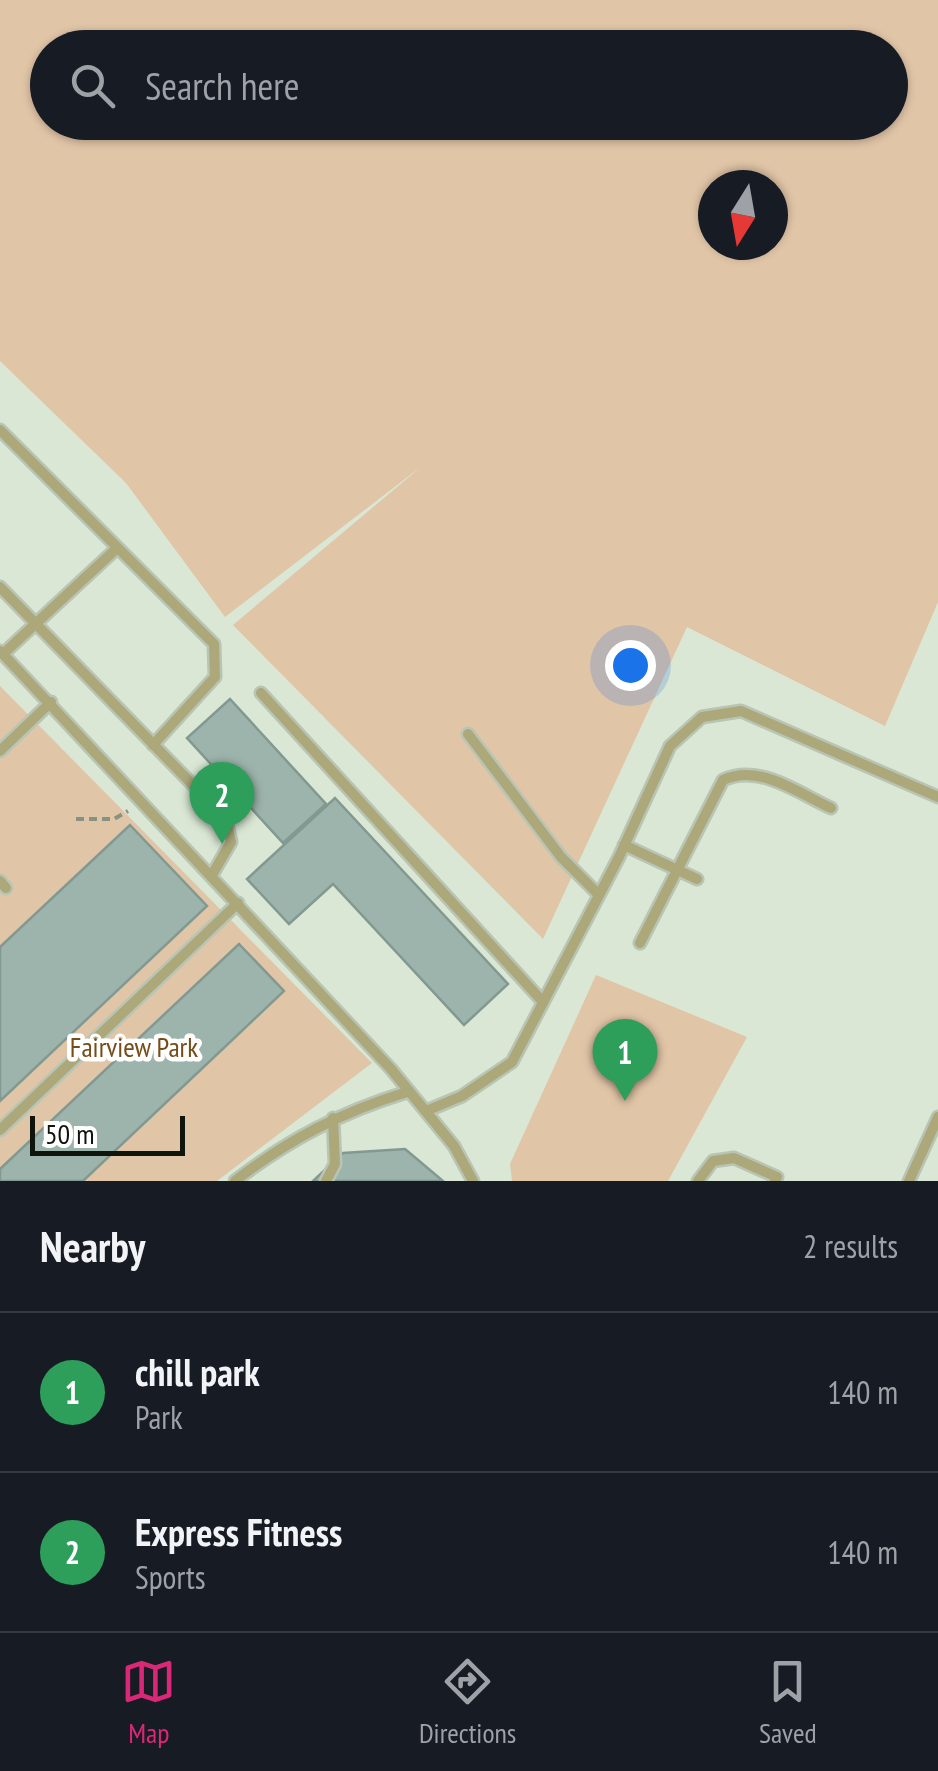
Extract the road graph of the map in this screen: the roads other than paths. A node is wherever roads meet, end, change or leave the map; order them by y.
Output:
1 (0, 430) edge
2 (116, 549) junction
3 (0, 587) edge
4 (35, 624) junction
5 (2, 652) edge
6 (260, 692) dead end
7 (51, 702) junction
8 (468, 734) dead end
9 (153, 745) junction
10 (0, 752) edge
11 (938, 797) edge
12 (831, 808) dead end
13 (624, 845) junction
14 (678, 870) junction
15 (212, 875) junction
16 (698, 880) dead end
17 (599, 895) junction
18 (238, 903) junction
19 (640, 943) dead end
20 (544, 1002) junction
21 (407, 1092) junction
22 (426, 1111) junction
23 (333, 1118) junction
24 (938, 1118) edge
25 (0, 1130) edge
26 (235, 1181) edge
27 (326, 1181) edge
28 (473, 1181) edge
29 (698, 1181) edge
30 (775, 1181) edge
31 (909, 1181) edge

1 - 2 lane
2 - 4 lane
2 - 9 lane
3 - 4 lane
4 - 5 lane
4 - 9 lane
5 - 7 lane
6 - 20 lane
7 - 10 lane
7 - 15 lane
8 - 17 lane
9 - 15 lane
11 - 13 lane
12 - 14 lane
13 - 14 lane
13 - 17 lane
14 - 16 lane
14 - 19 lane
15 - 18 lane
17 - 20 lane
18 - 21 lane
18 - 25 lane
20 - 22 lane
21 - 22 lane
21 - 23 lane
22 - 28 lane
23 - 26 lane
23 - 27 lane
24 - 31 lane
29 - 30 lane

